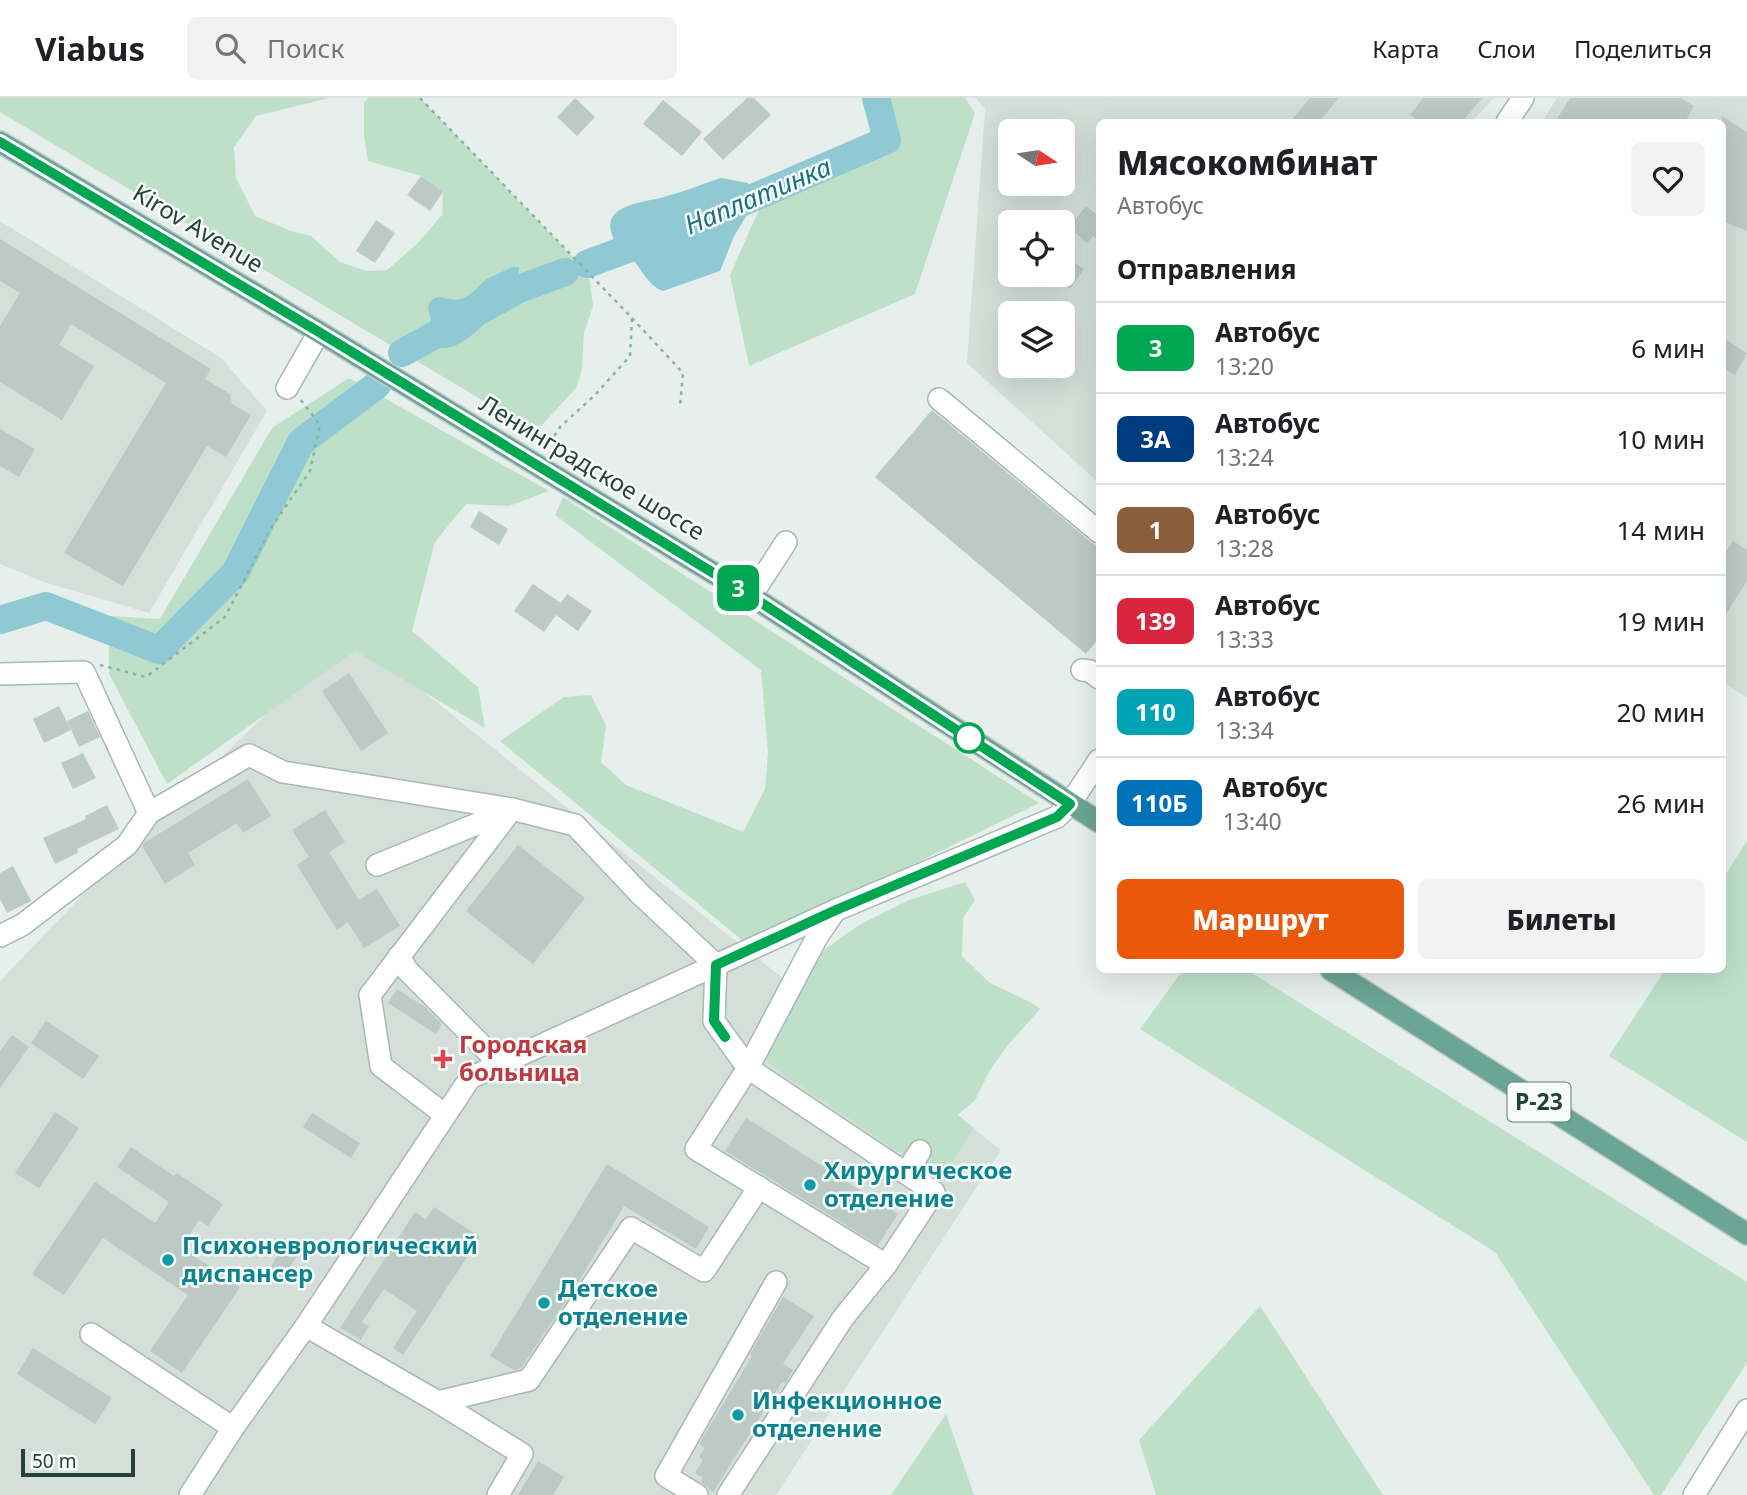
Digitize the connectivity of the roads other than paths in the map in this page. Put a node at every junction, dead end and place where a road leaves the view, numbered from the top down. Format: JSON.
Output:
{"nodes":[{"id":1,"x":1522,"y":98,"type":"edge"},
{"id":2,"x":1509,"y":119,"type":"edge"},
{"id":3,"x":0,"y":142,"type":"edge"},
{"id":4,"x":319,"y":332,"type":"junction"},
{"id":5,"x":369,"y":362,"type":"joint"},
{"id":6,"x":295,"y":395,"type":"road end"},
{"id":7,"x":939,"y":399,"type":"dead end"},
{"id":8,"x":1096,"y":530,"type":"edge"},
{"id":9,"x":786,"y":542,"type":"dead end"},
{"id":10,"x":751,"y":596,"type":"junction"},
{"id":11,"x":0,"y":674,"type":"edge"},
{"id":12,"x":1096,"y":765,"type":"edge"},
{"id":13,"x":1070,"y":804,"type":"junction"},
{"id":14,"x":512,"y":809,"type":"junction"},
{"id":15,"x":149,"y":813,"type":"junction"},
{"id":16,"x":1096,"y":820,"type":"edge"},
{"id":17,"x":377,"y":865,"type":"dead end"},
{"id":18,"x":836,"y":910,"type":"junction"},
{"id":19,"x":0,"y":936,"type":"edge"},
{"id":20,"x":399,"y":956,"type":"junction"},
{"id":21,"x":716,"y":965,"type":"junction"},
{"id":22,"x":1336,"y":973,"type":"edge"},
{"id":23,"x":500,"y":1064,"type":"junction"},
{"id":24,"x":748,"y":1068,"type":"junction"},
{"id":25,"x":444,"y":1114,"type":"junction"},
{"id":26,"x":920,"y":1151,"type":"dead end"},
{"id":27,"x":906,"y":1173,"type":"junction"},
{"id":28,"x":759,"y":1187,"type":"junction"},
{"id":29,"x":1747,"y":1234,"type":"edge"},
{"id":30,"x":886,"y":1265,"type":"junction"},
{"id":31,"x":776,"y":1282,"type":"dead end"},
{"id":32,"x":306,"y":1326,"type":"junction"},
{"id":33,"x":90,"y":1334,"type":"dead end"},
{"id":34,"x":438,"y":1402,"type":"junction"},
{"id":35,"x":1747,"y":1410,"type":"edge"},
{"id":36,"x":233,"y":1427,"type":"junction"},
{"id":37,"x":190,"y":1495,"type":"edge"},
{"id":38,"x":498,"y":1495,"type":"edge"},
{"id":39,"x":697,"y":1495,"type":"edge"},
{"id":40,"x":728,"y":1495,"type":"edge"},
{"id":41,"x":1694,"y":1495,"type":"edge"}],
"edges":[{"from":1,"to":2,"type":"street"},
{"from":3,"to":4,"type":"main road","name":"Kirov Avenue"},
{"from":4,"to":5,"type":"main road","name":"Kirov Avenue"},
{"from":4,"to":6,"type":"street"},
{"from":5,"to":10,"type":"main road","name":"Ленинградское шоссе"},
{"from":7,"to":8,"type":"street"},
{"from":9,"to":10,"type":"street"},
{"from":10,"to":13,"type":"main road","name":"Ленинградское шоссе"},
{"from":11,"to":15,"type":"street"},
{"from":12,"to":13,"type":"street"},
{"from":13,"to":16,"type":"main road","name":"Ленинградское шоссе"},
{"from":13,"to":18,"type":"street"},
{"from":14,"to":15,"type":"street"},
{"from":14,"to":17,"type":"street"},
{"from":14,"to":20,"type":"street"},
{"from":14,"to":21,"type":"street"},
{"from":15,"to":19,"type":"street"},
{"from":18,"to":21,"type":"street"},
{"from":18,"to":24,"type":"street"},
{"from":20,"to":23,"type":"street"},
{"from":20,"to":25,"type":"street"},
{"from":21,"to":23,"type":"street"},
{"from":21,"to":24,"type":"street"},
{"from":22,"to":29,"type":"main road","number":"Р-23"},
{"from":23,"to":25,"type":"street"},
{"from":24,"to":27,"type":"street"},
{"from":24,"to":28,"type":"street"},
{"from":25,"to":32,"type":"street"},
{"from":26,"to":27,"type":"street"},
{"from":27,"to":30,"type":"street"},
{"from":28,"to":30,"type":"street"},
{"from":28,"to":34,"type":"street"},
{"from":30,"to":40,"type":"street"},
{"from":31,"to":39,"type":"street"},
{"from":32,"to":34,"type":"street"},
{"from":32,"to":36,"type":"street"},
{"from":33,"to":36,"type":"street"},
{"from":34,"to":38,"type":"street"},
{"from":35,"to":41,"type":"street"},
{"from":36,"to":37,"type":"street"}]}
